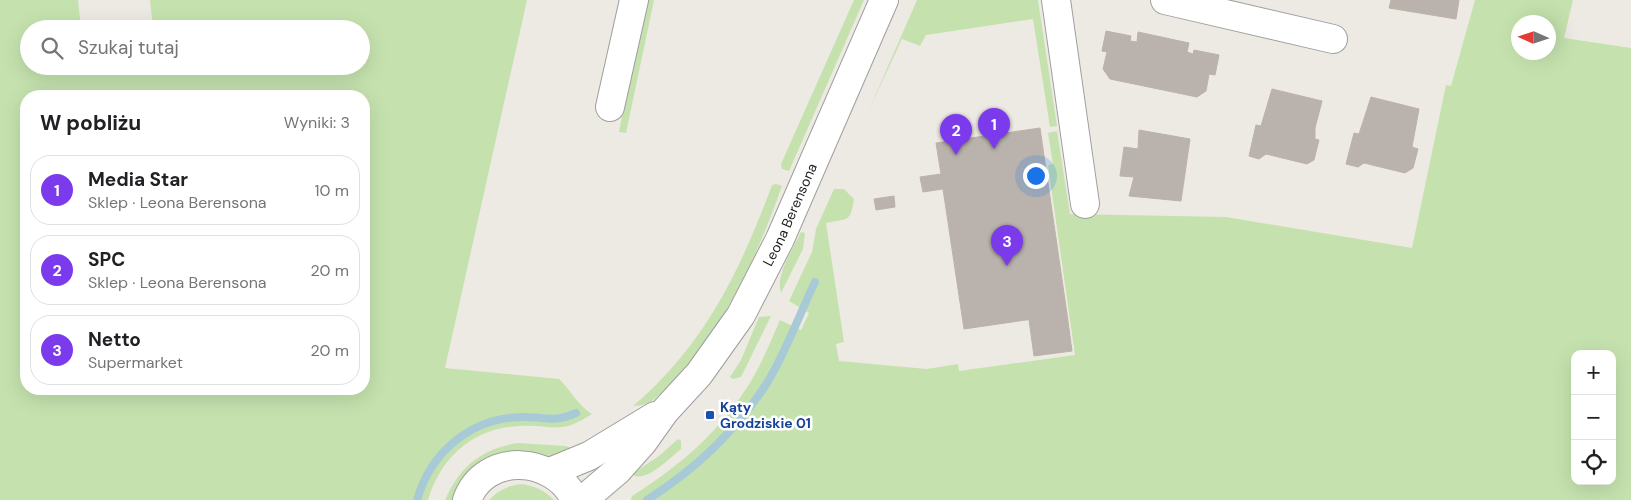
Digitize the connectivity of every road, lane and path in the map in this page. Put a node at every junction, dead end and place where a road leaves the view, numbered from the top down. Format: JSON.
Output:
{"nodes":[{"id":1,"x":634,"y":0,"type":"edge"},
{"id":2,"x":884,"y":0,"type":"edge"},
{"id":3,"x":1056,"y":0,"type":"edge"},
{"id":4,"x":1165,"y":0,"type":"edge"},
{"id":5,"x":1333,"y":39,"type":"dead end"},
{"id":6,"x":610,"y":107,"type":"dead end"},
{"id":7,"x":1084,"y":204,"type":"dead end"},
{"id":8,"x":665,"y":410,"type":"junction"},
{"id":9,"x":550,"y":472,"type":"junction"},
{"id":10,"x":467,"y":500,"type":"edge"},
{"id":11,"x":575,"y":500,"type":"edge"},
{"id":12,"x":583,"y":500,"type":"edge"}],
"edges":[{"from":1,"to":6,"type":"street"},
{"from":2,"to":8,"type":"street","name":"Leona Berensona"},
{"from":3,"to":7,"type":"street"},
{"from":4,"to":5,"type":"street"},
{"from":8,"to":9,"type":"street","name":"Leona Berensona"},
{"from":8,"to":12,"type":"street","name":"Leona Berensona"},
{"from":9,"to":10,"type":"street"},
{"from":9,"to":11,"type":"street"}]}
